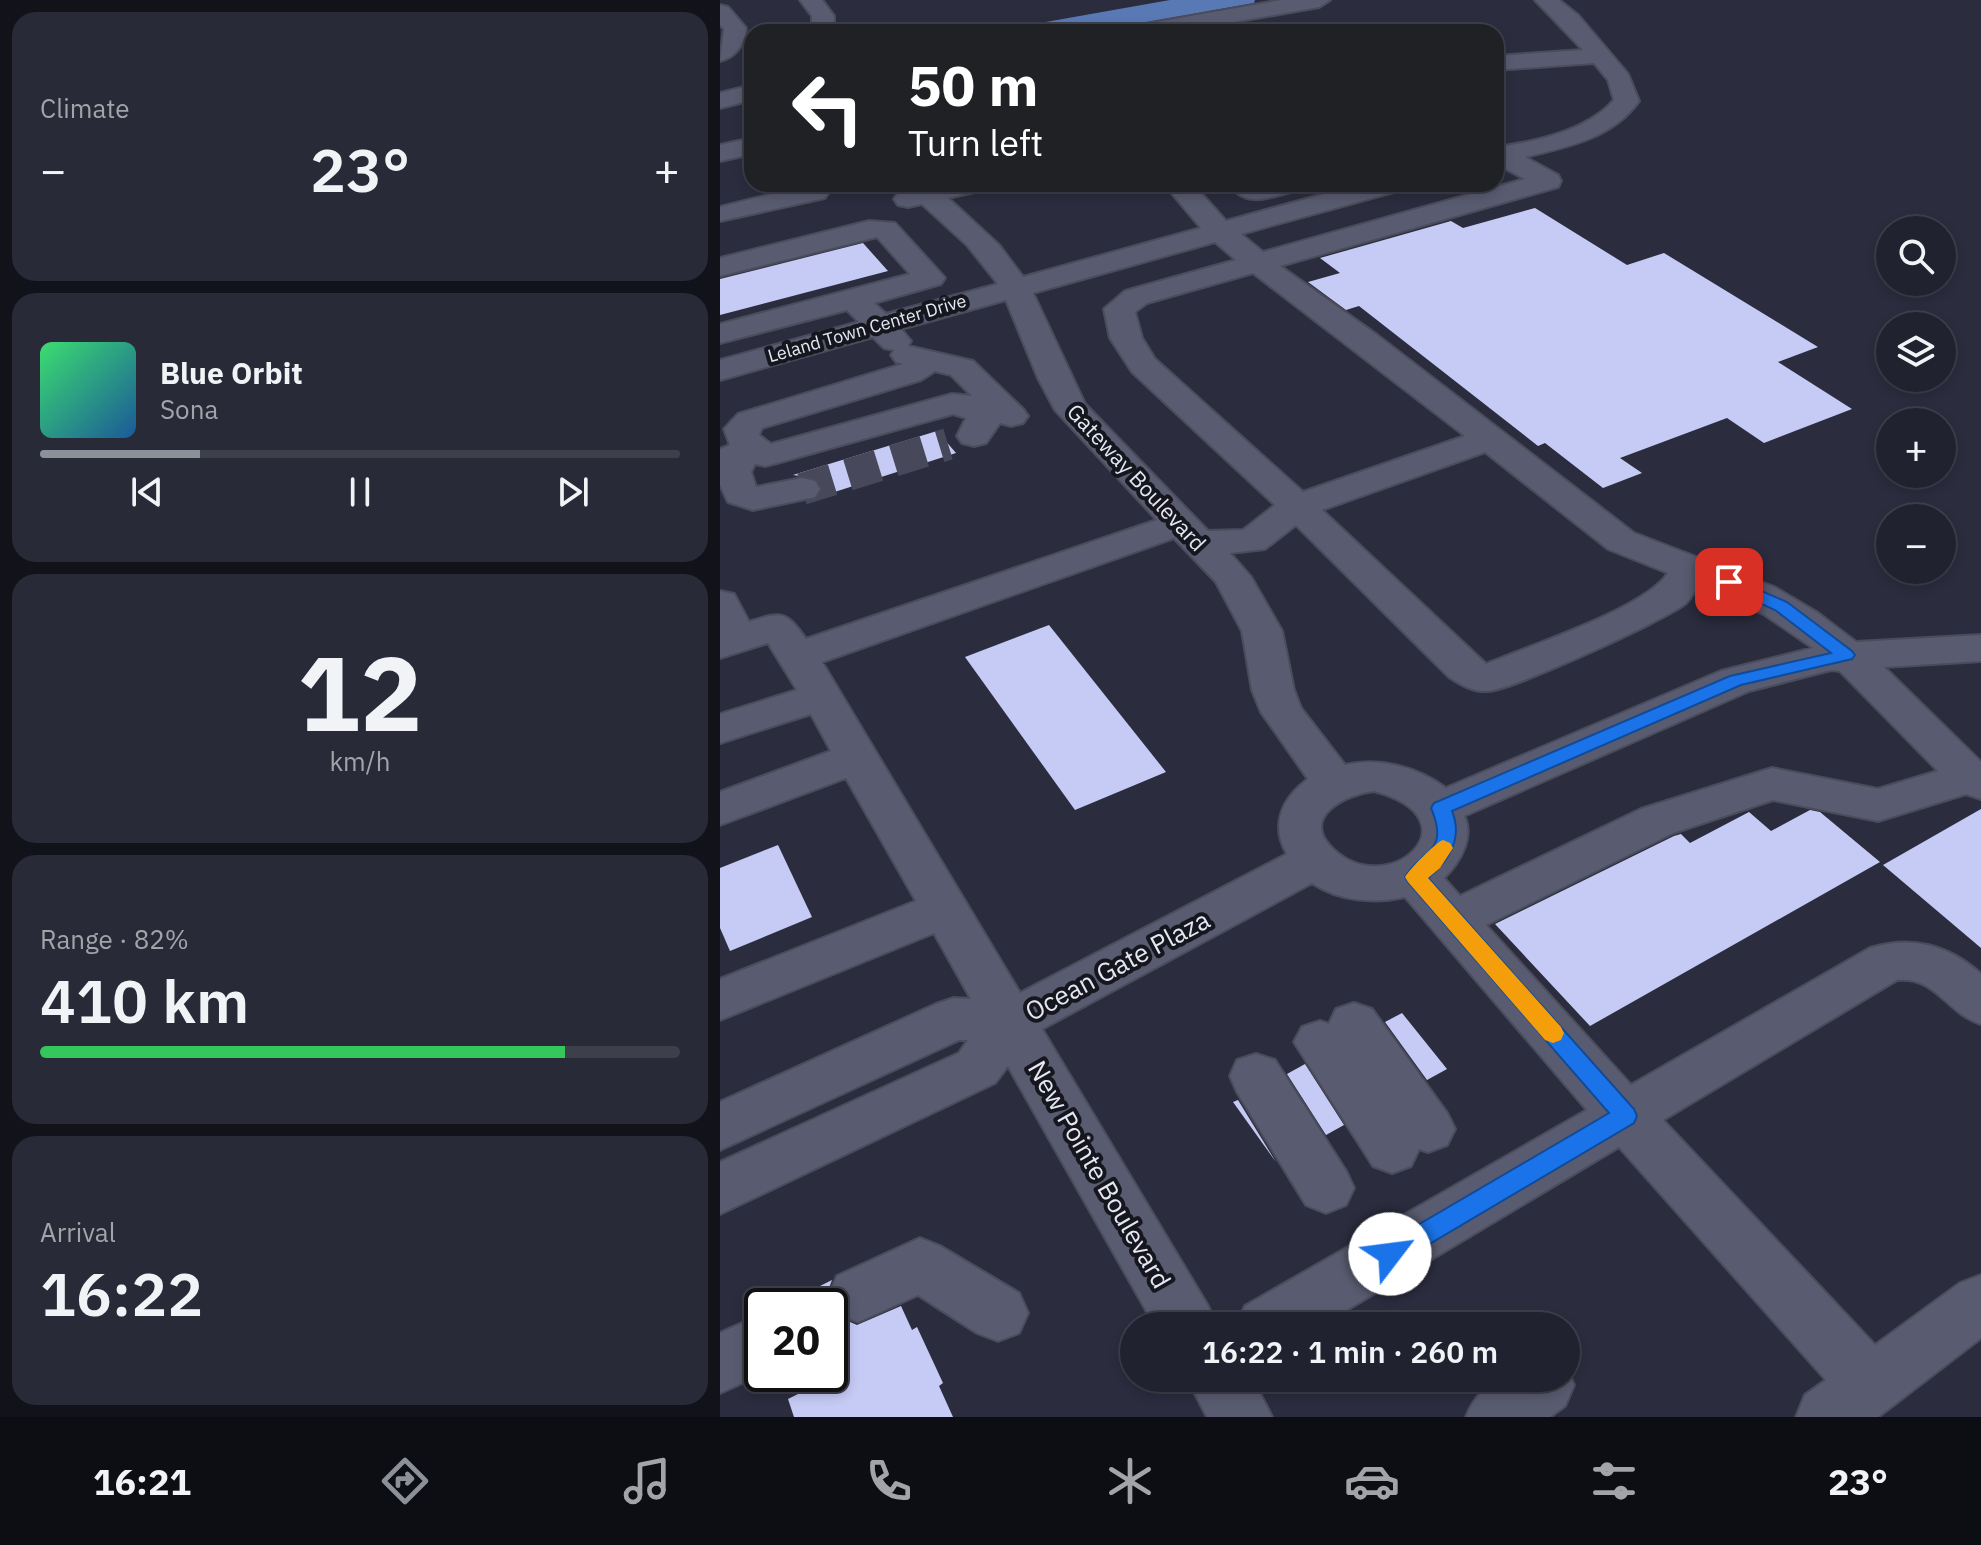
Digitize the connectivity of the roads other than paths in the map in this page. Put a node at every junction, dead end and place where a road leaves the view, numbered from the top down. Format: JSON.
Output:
{"nodes":[{"id":1,"x":845,"y":0,"type":"edge"},
{"id":2,"x":1319,"y":0,"type":"edge"},
{"id":3,"x":1343,"y":0,"type":"edge"},
{"id":4,"x":1546,"y":0,"type":"edge"},
{"id":5,"x":814,"y":3,"type":"edge"},
{"id":6,"x":720,"y":12,"type":"edge"},
{"id":7,"x":823,"y":24,"type":"edge"},
{"id":8,"x":1185,"y":24,"type":"edge"},
{"id":9,"x":1228,"y":24,"type":"edge"},
{"id":10,"x":720,"y":54,"type":"edge"},
{"id":11,"x":1598,"y":56,"type":"junction"},
{"id":12,"x":1504,"y":62,"type":"edge"},
{"id":13,"x":720,"y":101,"type":"edge"},
{"id":14,"x":744,"y":103,"type":"edge"},
{"id":15,"x":744,"y":107,"type":"edge"},
{"id":16,"x":720,"y":118,"type":"edge"},
{"id":17,"x":744,"y":148,"type":"edge"},
{"id":18,"x":720,"y":153,"type":"edge"},
{"id":19,"x":1504,"y":154,"type":"edge"},
{"id":20,"x":1504,"y":158,"type":"edge"},
{"id":21,"x":815,"y":192,"type":"edge"},
{"id":22,"x":914,"y":192,"type":"edge"},
{"id":23,"x":925,"y":192,"type":"edge"},
{"id":24,"x":1187,"y":192,"type":"edge"},
{"id":25,"x":1362,"y":192,"type":"edge"},
{"id":26,"x":722,"y":212,"type":"edge"},
{"id":27,"x":1219,"y":231,"type":"junction"},
{"id":28,"x":801,"y":236,"type":"junction"},
{"id":29,"x":730,"y":241,"type":"edge"},
{"id":30,"x":1259,"y":262,"type":"junction"},
{"id":31,"x":720,"y":267,"type":"edge"},
{"id":32,"x":1014,"y":287,"type":"junction"},
{"id":33,"x":853,"y":299,"type":"junction"},
{"id":34,"x":879,"y":325,"type":"junction"},
{"id":35,"x":720,"y":334,"type":"edge"},
{"id":36,"x":921,"y":357,"type":"junction"},
{"id":37,"x":720,"y":370,"type":"edge"},
{"id":38,"x":1067,"y":403,"type":"junction"},
{"id":39,"x":720,"y":411,"type":"edge"},
{"id":40,"x":1012,"y":417,"type":"junction"},
{"id":41,"x":1491,"y":438,"type":"junction"},
{"id":42,"x":734,"y":456,"type":"edge"},
{"id":43,"x":802,"y":489,"type":"tunnel mouth"},
{"id":44,"x":1297,"y":506,"type":"junction"},
{"id":45,"x":1189,"y":533,"type":"junction"},
{"id":46,"x":1690,"y":569,"type":"junction"},
{"id":47,"x":720,"y":603,"type":"edge"},
{"id":48,"x":728,"y":642,"type":"edge"},
{"id":49,"x":1981,"y":648,"type":"edge"},
{"id":50,"x":1846,"y":655,"type":"junction"},
{"id":51,"x":798,"y":656,"type":"junction"},
{"id":52,"x":822,"y":696,"type":"junction"},
{"id":53,"x":720,"y":729,"type":"edge"},
{"id":54,"x":859,"y":757,"type":"junction"},
{"id":55,"x":1976,"y":780,"type":"edge"},
{"id":56,"x":1335,"y":784,"type":"junction"},
{"id":57,"x":1441,"y":808,"type":"junction"},
{"id":58,"x":720,"y":809,"type":"edge"},
{"id":59,"x":1313,"y":861,"type":"junction"},
{"id":60,"x":1415,"y":877,"type":"junction"},
{"id":61,"x":945,"y":909,"type":"junction"},
{"id":62,"x":1454,"y":920,"type":"junction"},
{"id":63,"x":720,"y":1000,"type":"edge"},
{"id":64,"x":1981,"y":1004,"type":"edge"},
{"id":65,"x":1012,"y":1021,"type":"junction"},
{"id":66,"x":1337,"y":1033,"type":"dead end"},
{"id":67,"x":1256,"y":1076,"type":"dead end"},
{"id":68,"x":1625,"y":1116,"type":"junction"},
{"id":69,"x":720,"y":1127,"type":"edge"},
{"id":70,"x":1410,"y":1139,"type":"dead end"},
{"id":71,"x":1326,"y":1188,"type":"dead end"},
{"id":72,"x":720,"y":1189,"type":"edge"},
{"id":73,"x":858,"y":1295,"type":"dead end"},
{"id":74,"x":1981,"y":1303,"type":"edge"},
{"id":75,"x":1179,"y":1312,"type":"edge"},
{"id":76,"x":1290,"y":1312,"type":"edge"},
{"id":77,"x":998,"y":1313,"type":"dead end"},
{"id":78,"x":744,"y":1352,"type":"edge"},
{"id":79,"x":720,"y":1364,"type":"edge"},
{"id":80,"x":1226,"y":1392,"type":"edge"},
{"id":81,"x":1849,"y":1401,"type":"edge"},
{"id":82,"x":1241,"y":1417,"type":"edge"}],
"edges":[{"from":1,"to":5,"type":"street"},
{"from":2,"to":8,"type":"street"},
{"from":3,"to":9,"type":"street"},
{"from":4,"to":11,"type":"street"},
{"from":5,"to":7,"type":"street"},
{"from":6,"to":10,"type":"street"},
{"from":11,"to":12,"type":"street"},
{"from":11,"to":19,"type":"street"},
{"from":13,"to":14,"type":"street"},
{"from":15,"to":16,"type":"street"},
{"from":17,"to":18,"type":"street"},
{"from":20,"to":30,"type":"street"},
{"from":21,"to":26,"type":"street"},
{"from":22,"to":28,"type":"street"},
{"from":23,"to":32,"type":"street","name":"Gateway Boulevard"},
{"from":24,"to":27,"type":"street"},
{"from":25,"to":27,"type":"street","name":"Leland Town Center Drive"},
{"from":26,"to":29,"type":"street"},
{"from":27,"to":30,"type":"street"},
{"from":27,"to":32,"type":"street","name":"Leland Town Center Drive"},
{"from":28,"to":29,"type":"street"},
{"from":28,"to":31,"type":"street"},
{"from":28,"to":33,"type":"street"},
{"from":30,"to":41,"type":"street"},
{"from":30,"to":44,"type":"street"},
{"from":32,"to":34,"type":"street","name":"Leland Town Center Drive"},
{"from":32,"to":38,"type":"street","name":"Gateway Boulevard"},
{"from":33,"to":34,"type":"street"},
{"from":33,"to":35,"type":"street"},
{"from":34,"to":36,"type":"street"},
{"from":34,"to":37,"type":"street","name":"Leland Town Center Drive"},
{"from":36,"to":39,"type":"street"},
{"from":36,"to":40,"type":"street"},
{"from":36,"to":42,"type":"street"},
{"from":38,"to":40,"type":"street"},
{"from":38,"to":45,"type":"street","name":"Gateway Boulevard"},
{"from":40,"to":42,"type":"street"},
{"from":41,"to":44,"type":"street"},
{"from":41,"to":46,"type":"street"},
{"from":42,"to":43,"type":"street"},
{"from":44,"to":45,"type":"street"},
{"from":44,"to":46,"type":"street"},
{"from":45,"to":51,"type":"street"},
{"from":45,"to":56,"type":"street","name":"Gateway Boulevard"},
{"from":46,"to":50,"type":"street"},
{"from":47,"to":48,"type":"street"},
{"from":48,"to":51,"type":"street","name":"New Pointe Boulevard"},
{"from":49,"to":50,"type":"street"},
{"from":50,"to":55,"type":"street"},
{"from":50,"to":57,"type":"street"},
{"from":51,"to":52,"type":"street","name":"New Pointe Boulevard"},
{"from":52,"to":53,"type":"street"},
{"from":52,"to":54,"type":"street","name":"New Pointe Boulevard"},
{"from":54,"to":58,"type":"street"},
{"from":54,"to":61,"type":"street","name":"New Pointe Boulevard"},
{"from":55,"to":62,"type":"street"},
{"from":56,"to":57,"type":"street"},
{"from":56,"to":59,"type":"street"},
{"from":57,"to":60,"type":"street"},
{"from":59,"to":60,"type":"street"},
{"from":59,"to":65,"type":"street","name":"Ocean Gate Plaza"},
{"from":60,"to":62,"type":"street"},
{"from":61,"to":63,"type":"street"},
{"from":61,"to":65,"type":"street","name":"New Pointe Boulevard"},
{"from":62,"to":68,"type":"street"},
{"from":64,"to":68,"type":"street"},
{"from":65,"to":69,"type":"street"},
{"from":65,"to":72,"type":"street","name":"Ocean Gate Plaza"},
{"from":65,"to":75,"type":"street","name":"New Pointe Boulevard"},
{"from":66,"to":70,"type":"street"},
{"from":67,"to":71,"type":"street"},
{"from":68,"to":76,"type":"street"},
{"from":68,"to":81,"type":"street"},
{"from":73,"to":77,"type":"street"},
{"from":74,"to":81,"type":"street"},
{"from":78,"to":79,"type":"street"},
{"from":80,"to":82,"type":"street"}]}
